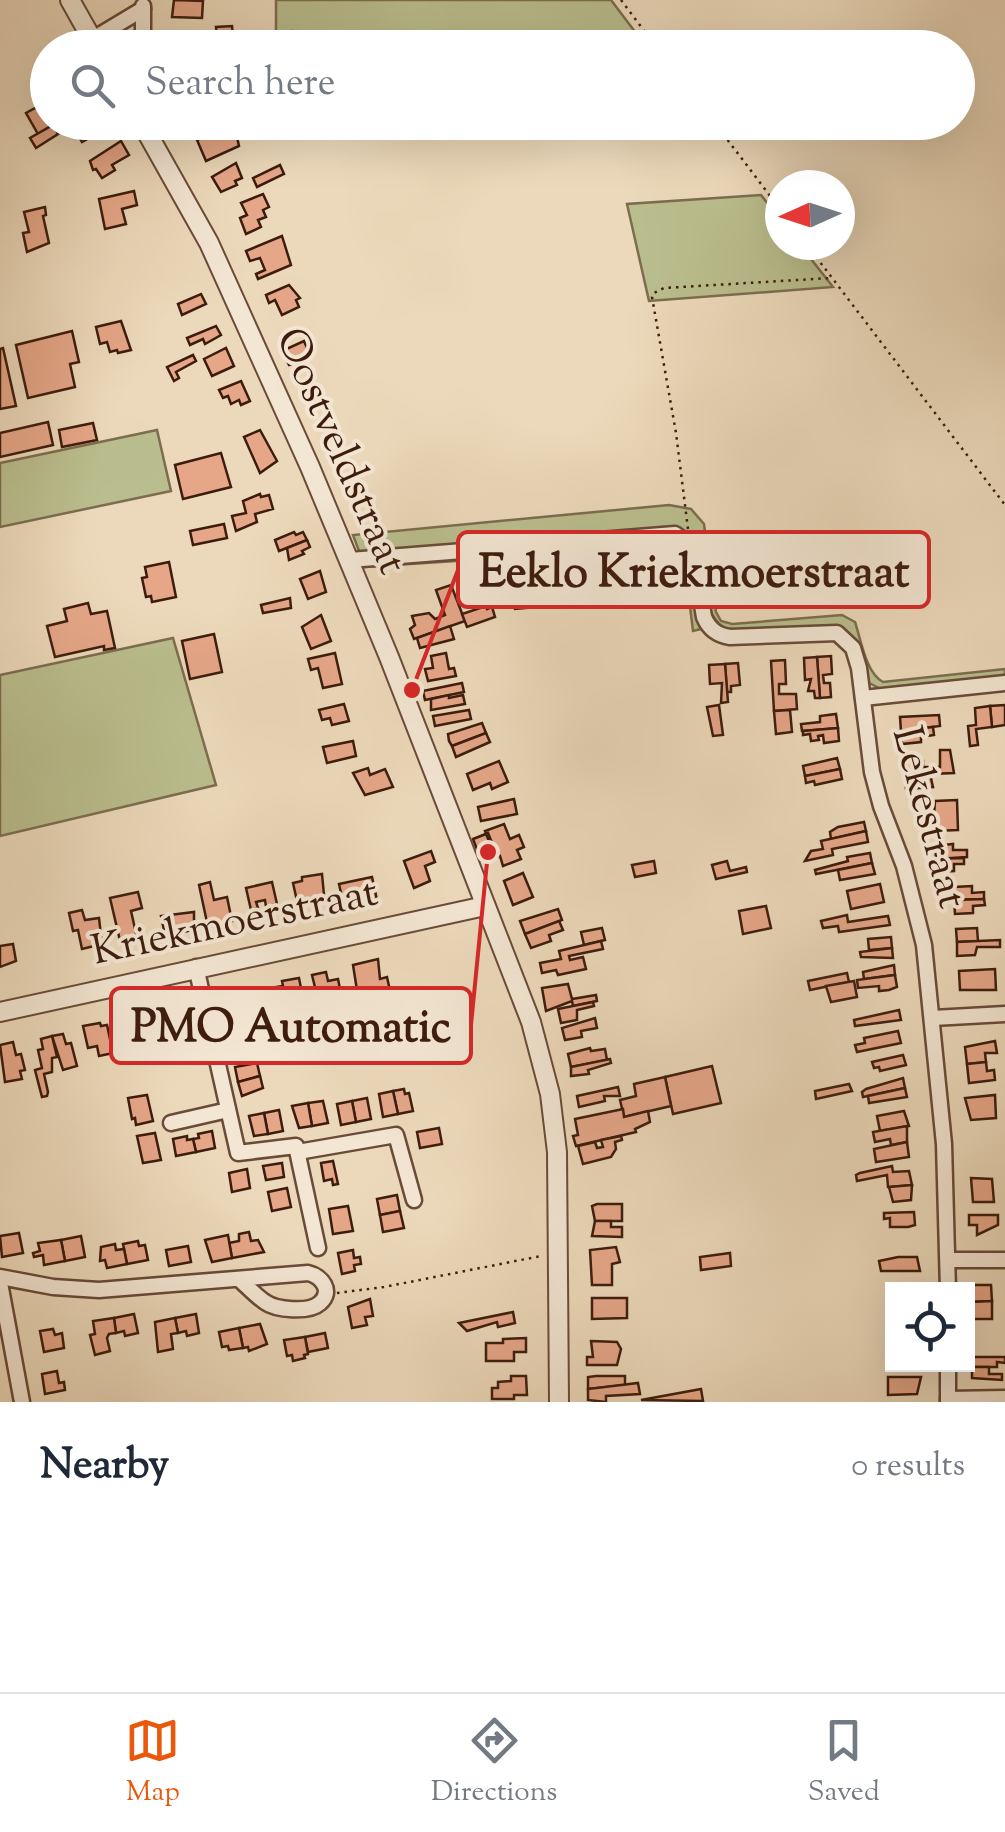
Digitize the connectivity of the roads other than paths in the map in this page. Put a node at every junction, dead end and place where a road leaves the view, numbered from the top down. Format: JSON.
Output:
{"nodes":[{"id":1,"x":70,"y":0,"type":"edge"},
{"id":2,"x":144,"y":4,"type":"edge"},
{"id":3,"x":87,"y":30,"type":"edge"},
{"id":4,"x":111,"y":30,"type":"edge"},
{"id":5,"x":143,"y":30,"type":"edge"},
{"id":6,"x":151,"y":140,"type":"edge"},
{"id":7,"x":350,"y":560,"type":"junction"},
{"id":8,"x":1005,"y":682,"type":"edge"},
{"id":9,"x":863,"y":698,"type":"junction"},
{"id":10,"x":485,"y":906,"type":"junction"},
{"id":11,"x":196,"y":968,"type":"junction"},
{"id":12,"x":0,"y":1012,"type":"edge"},
{"id":13,"x":1005,"y":1014,"type":"edge"},
{"id":14,"x":933,"y":1018,"type":"junction"},
{"id":15,"x":228,"y":1110,"type":"junction"},
{"id":16,"x":171,"y":1122,"type":"dead end"},
{"id":17,"x":298,"y":1152,"type":"junction"},
{"id":18,"x":414,"y":1200,"type":"dead end"},
{"id":19,"x":318,"y":1248,"type":"dead end"},
{"id":20,"x":948,"y":1260,"type":"junction"},
{"id":21,"x":1005,"y":1260,"type":"edge"},
{"id":22,"x":0,"y":1280,"type":"edge"},
{"id":23,"x":240,"y":1280,"type":"junction"},
{"id":24,"x":948,"y":1282,"type":"edge"},
{"id":25,"x":6,"y":1351,"type":"edge"},
{"id":26,"x":948,"y":1372,"type":"edge"},
{"id":27,"x":1005,"y":1398,"type":"edge"},
{"id":28,"x":948,"y":1400,"type":"edge"},
{"id":29,"x":22,"y":1402,"type":"edge"},
{"id":30,"x":559,"y":1402,"type":"edge"}],
"edges":[{"from":1,"to":3,"type":"street"},
{"from":2,"to":4,"type":"street"},
{"from":2,"to":5,"type":"street"},
{"from":6,"to":7,"type":"street","name":"Oostveldstraat"},
{"from":7,"to":9,"type":"street","name":"Lekestraat"},
{"from":7,"to":10,"type":"street","name":"Oostveldstraat"},
{"from":8,"to":9,"type":"street"},
{"from":9,"to":14,"type":"street","name":"Lekestraat"},
{"from":10,"to":11,"type":"street","name":"Kriekmoerstraat"},
{"from":10,"to":30,"type":"street","name":"Oostveldstraat"},
{"from":11,"to":12,"type":"street","name":"Kriekmoerstraat"},
{"from":11,"to":15,"type":"street"},
{"from":13,"to":14,"type":"street"},
{"from":14,"to":20,"type":"street","name":"Lekestraat"},
{"from":15,"to":16,"type":"street"},
{"from":15,"to":17,"type":"street"},
{"from":17,"to":18,"type":"street"},
{"from":17,"to":19,"type":"street"},
{"from":20,"to":21,"type":"street"},
{"from":20,"to":24,"type":"street","name":"Lekestraat"},
{"from":22,"to":23,"type":"street"},
{"from":22,"to":25,"type":"street"},
{"from":23,"to":23,"type":"street"},
{"from":25,"to":29,"type":"street"},
{"from":26,"to":28,"type":"street"},
{"from":27,"to":28,"type":"street"}]}
